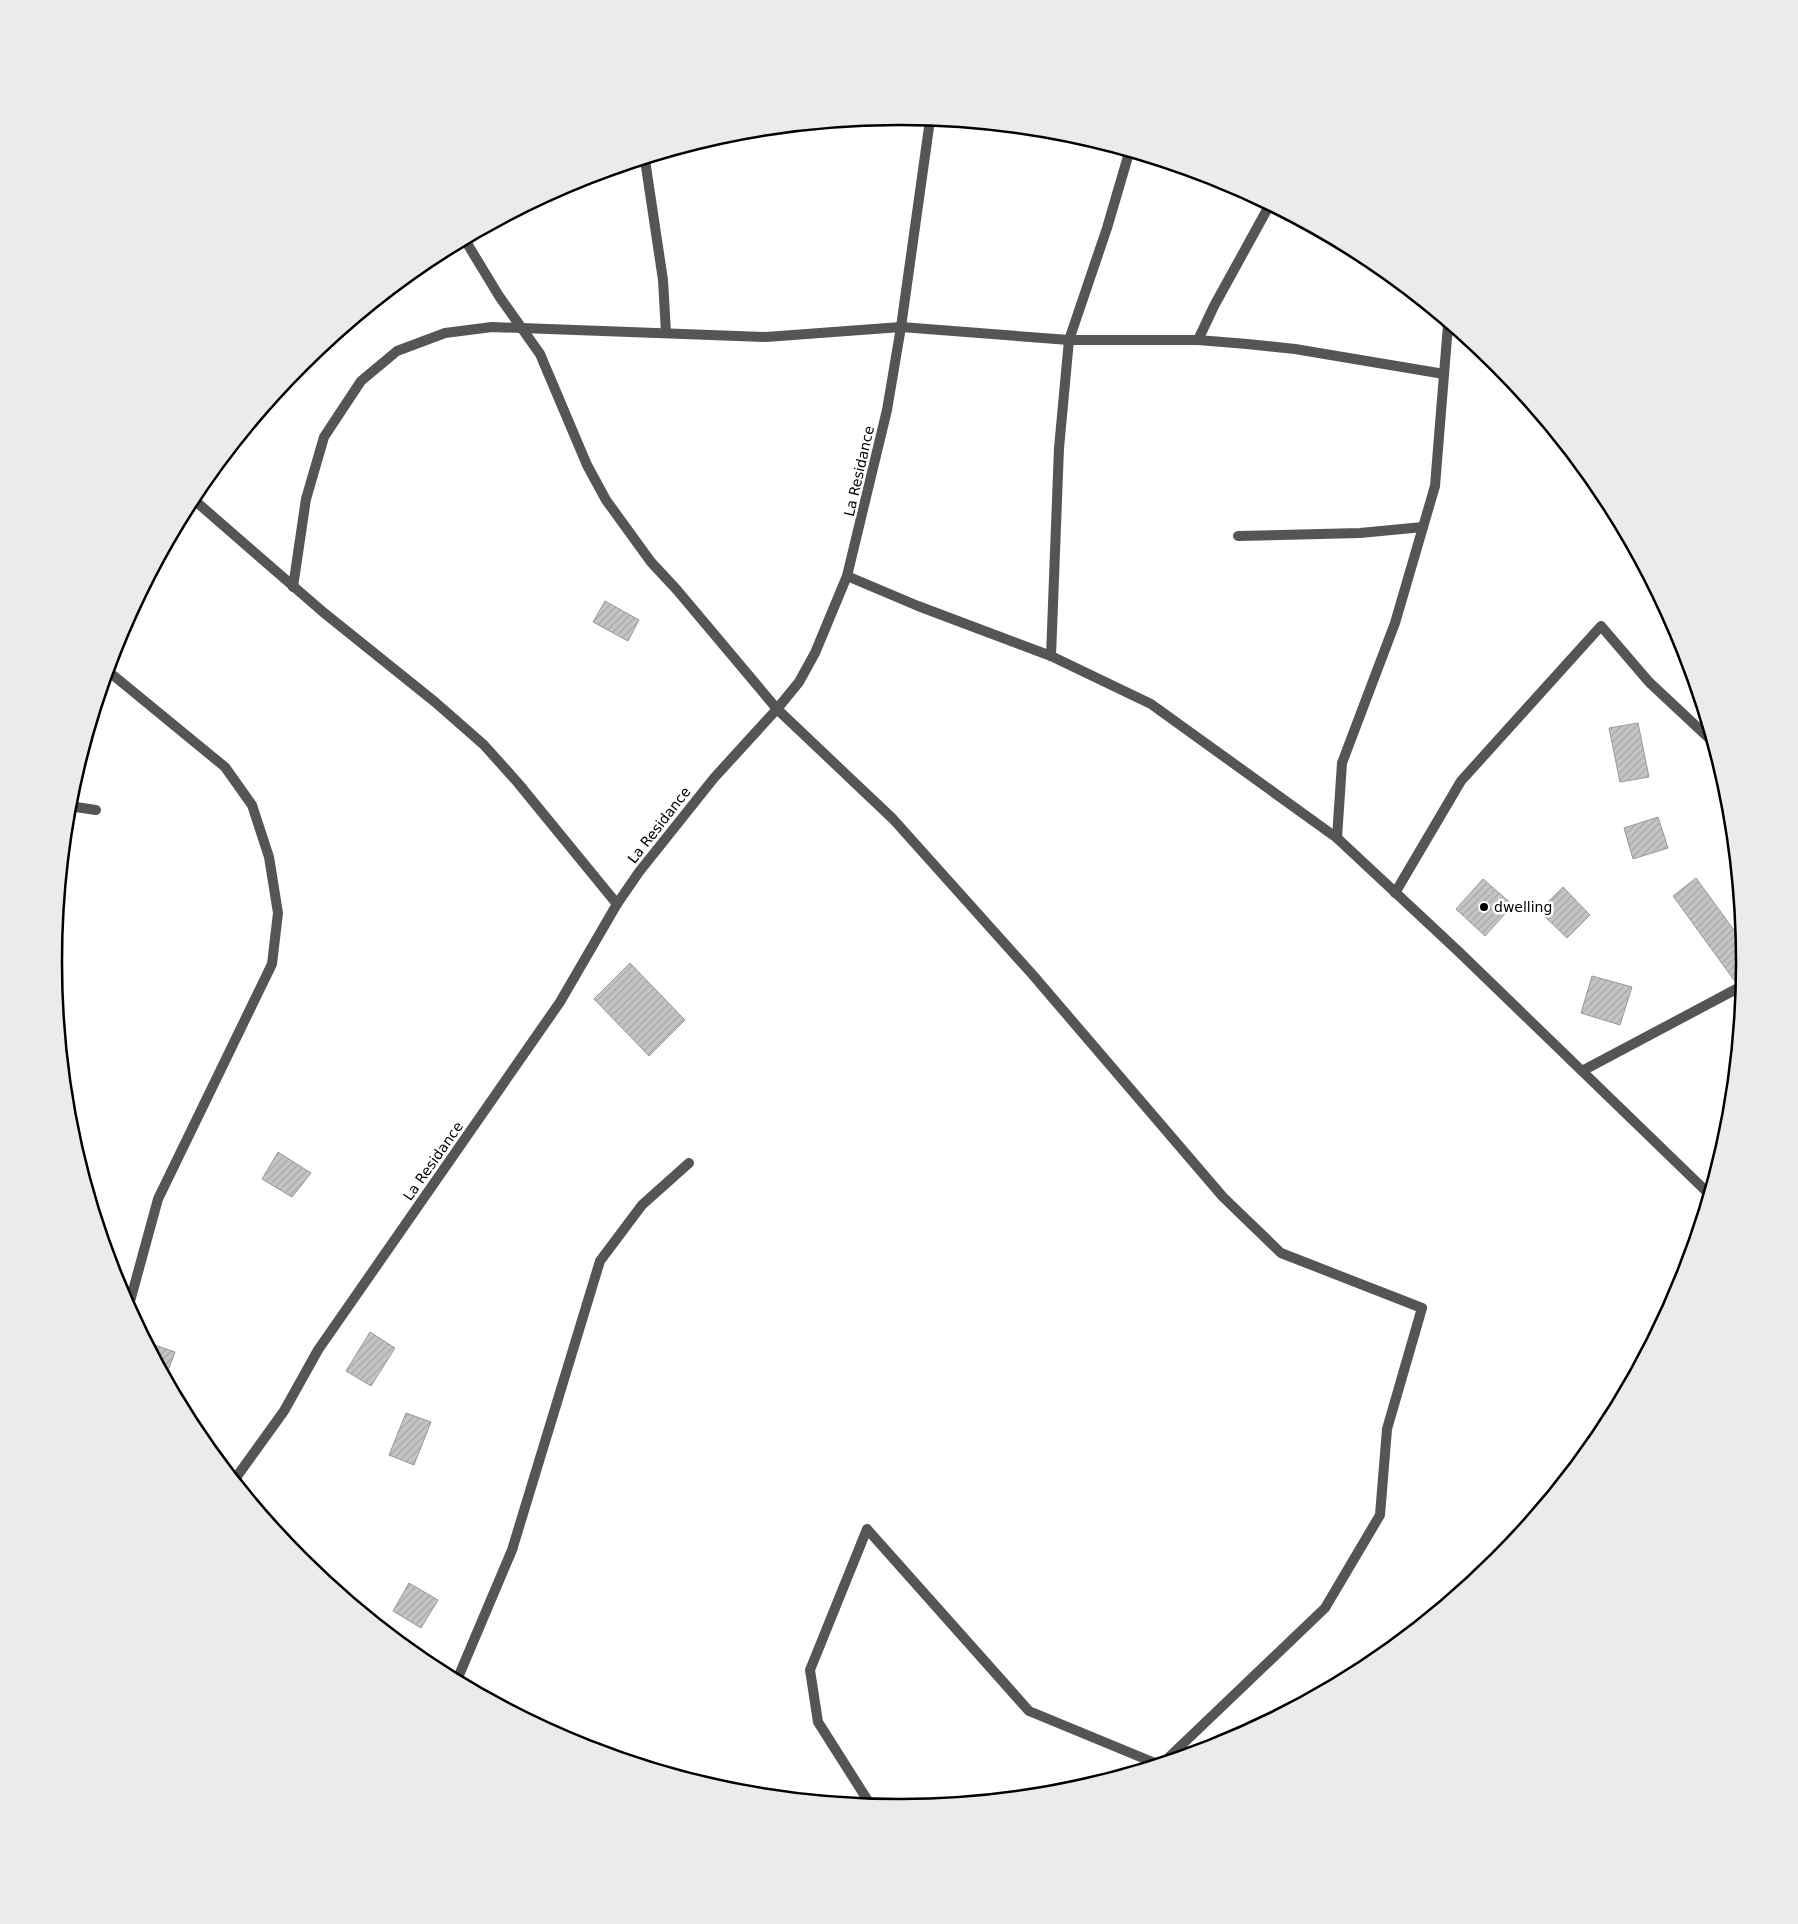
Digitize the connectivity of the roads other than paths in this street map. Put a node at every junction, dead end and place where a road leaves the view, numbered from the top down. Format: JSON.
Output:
{"nodes":[{"id":1,"x":929,"y":126,"type":"edge"},
{"id":2,"x":1128,"y":158,"type":"edge"},
{"id":3,"x":646,"y":165,"type":"edge"},
{"id":4,"x":1266,"y":211,"type":"edge"},
{"id":5,"x":468,"y":246,"type":"edge"},
{"id":6,"x":901,"y":327,"type":"junction"},
{"id":7,"x":522,"y":329,"type":"junction"},
{"id":8,"x":1448,"y":330,"type":"edge"},
{"id":9,"x":666,"y":333,"type":"junction"},
{"id":10,"x":1069,"y":340,"type":"junction"},
{"id":11,"x":1198,"y":340,"type":"junction"},
{"id":12,"x":1444,"y":374,"type":"junction"},
{"id":13,"x":198,"y":505,"type":"edge"},
{"id":14,"x":1423,"y":527,"type":"junction"},
{"id":15,"x":1238,"y":536,"type":"dead end"},
{"id":16,"x":847,"y":576,"type":"junction"},
{"id":17,"x":294,"y":587,"type":"junction"},
{"id":18,"x":1051,"y":656,"type":"junction"},
{"id":19,"x":114,"y":676,"type":"edge"},
{"id":20,"x":777,"y":709,"type":"junction"},
{"id":21,"x":1703,"y":733,"type":"edge"},
{"id":22,"x":78,"y":807,"type":"edge"},
{"id":23,"x":96,"y":810,"type":"dead end"},
{"id":24,"x":1336,"y":838,"type":"junction"},
{"id":25,"x":1396,"y":894,"type":"junction"},
{"id":26,"x":617,"y":904,"type":"junction"},
{"id":27,"x":1735,"y":990,"type":"edge"},
{"id":28,"x":1582,"y":1071,"type":"junction"},
{"id":29,"x":689,"y":1163,"type":"dead end"},
{"id":30,"x":1704,"y":1188,"type":"edge"},
{"id":31,"x":132,"y":1295,"type":"edge"},
{"id":32,"x":238,"y":1475,"type":"edge"},
{"id":33,"x":460,"y":1673,"type":"edge"},
{"id":34,"x":1175,"y":1751,"type":"edge"},
{"id":35,"x":1147,"y":1761,"type":"edge"},
{"id":36,"x":866,"y":1798,"type":"edge"}],
"edges":[{"from":1,"to":6,"type":"street","name":"La Residance"},
{"from":2,"to":10,"type":"street"},
{"from":3,"to":9,"type":"street"},
{"from":4,"to":11,"type":"street"},
{"from":5,"to":7,"type":"street"},
{"from":6,"to":9,"type":"street"},
{"from":6,"to":10,"type":"street"},
{"from":6,"to":16,"type":"street","name":"La Residance"},
{"from":7,"to":9,"type":"street"},
{"from":7,"to":17,"type":"street"},
{"from":7,"to":20,"type":"street"},
{"from":8,"to":12,"type":"street"},
{"from":10,"to":11,"type":"street"},
{"from":10,"to":18,"type":"street"},
{"from":11,"to":12,"type":"street"},
{"from":12,"to":14,"type":"street"},
{"from":13,"to":17,"type":"street"},
{"from":14,"to":15,"type":"street"},
{"from":14,"to":24,"type":"street"},
{"from":16,"to":18,"type":"street"},
{"from":16,"to":20,"type":"street","name":"La Residance"},
{"from":17,"to":26,"type":"street"},
{"from":18,"to":24,"type":"street"},
{"from":19,"to":31,"type":"street"},
{"from":20,"to":26,"type":"street","name":"La Residance"},
{"from":20,"to":34,"type":"street"},
{"from":21,"to":25,"type":"street"},
{"from":22,"to":23,"type":"street"},
{"from":24,"to":25,"type":"street"},
{"from":25,"to":28,"type":"street"},
{"from":26,"to":32,"type":"street","name":"La Residance"},
{"from":27,"to":28,"type":"street"},
{"from":28,"to":30,"type":"street"},
{"from":29,"to":33,"type":"street"},
{"from":35,"to":36,"type":"street"}]}
